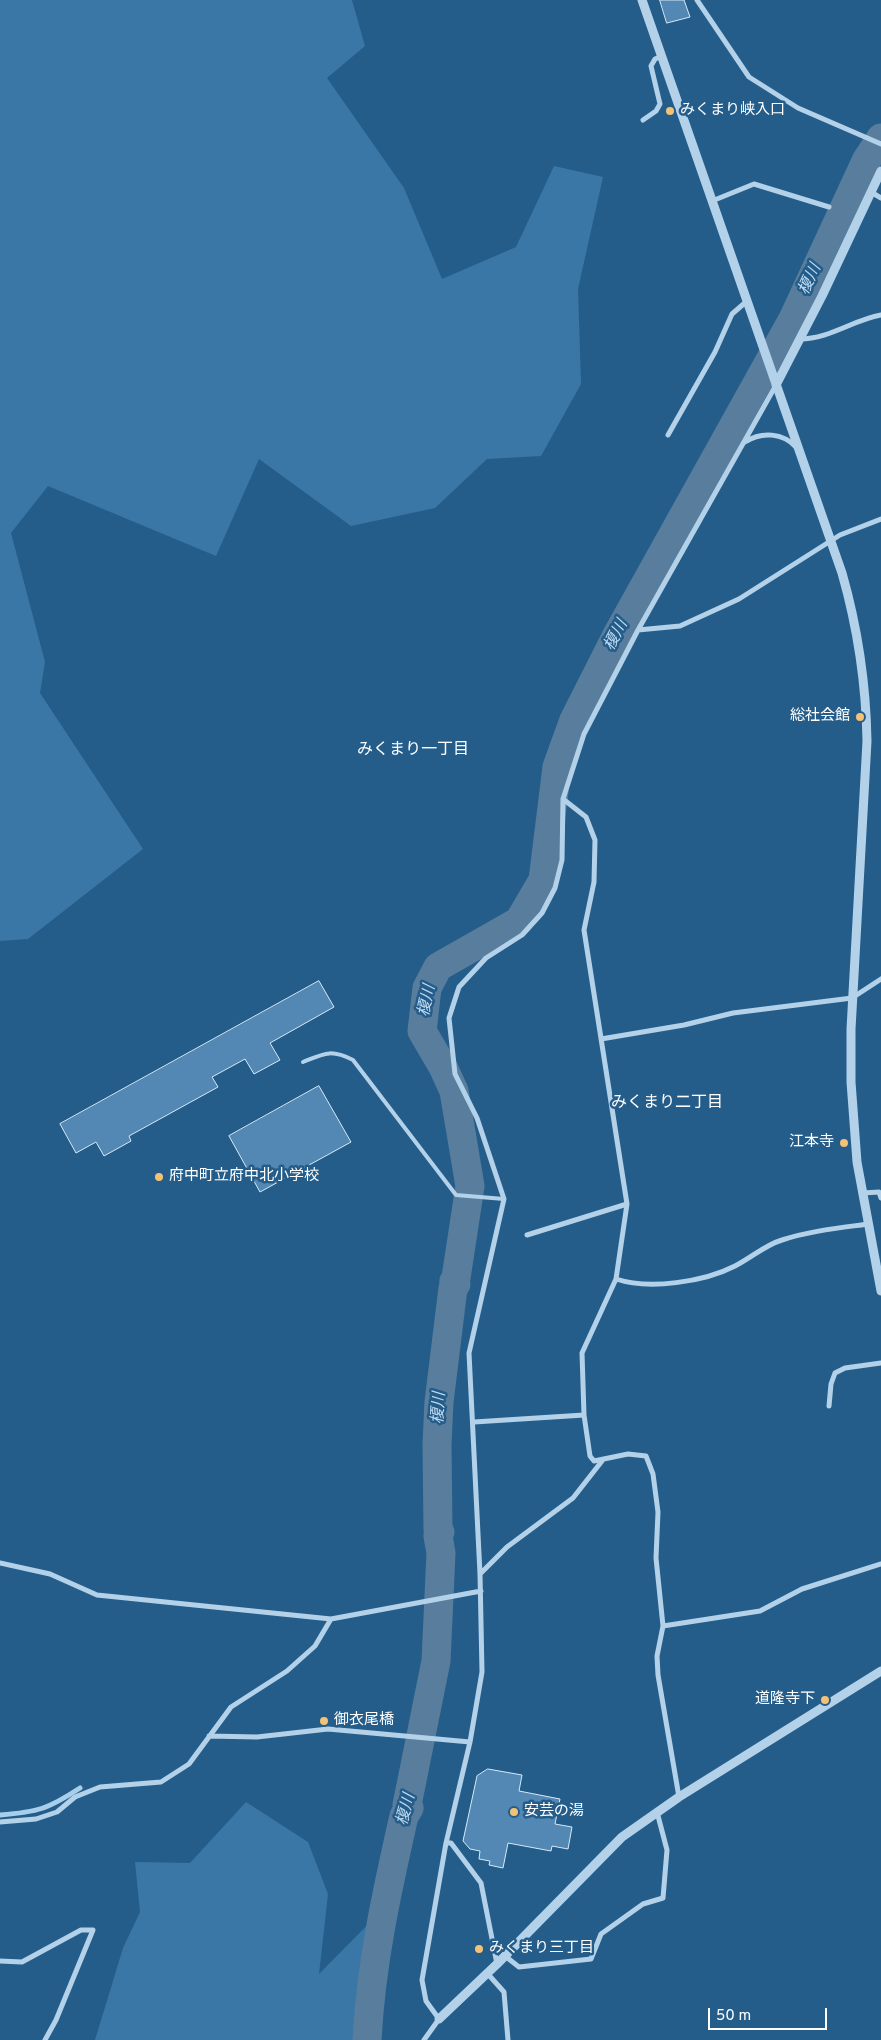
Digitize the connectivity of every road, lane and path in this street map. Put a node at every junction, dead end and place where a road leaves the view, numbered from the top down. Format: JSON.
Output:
{"nodes":[{"id":1,"x":642,"y":0,"type":"edge"},
{"id":2,"x":698,"y":0,"type":"edge"},
{"id":3,"x":662,"y":56,"type":"junction"},
{"id":4,"x":643,"y":120,"type":"dead end"},
{"id":5,"x":881,"y":144,"type":"edge"},
{"id":6,"x":881,"y":171,"type":"edge"},
{"id":7,"x":871,"y":192,"type":"junction"},
{"id":8,"x":881,"y":198,"type":"edge"},
{"id":9,"x":712,"y":201,"type":"junction"},
{"id":10,"x":829,"y":207,"type":"dead end"},
{"id":11,"x":747,"y":301,"type":"junction"},
{"id":12,"x":881,"y":314,"type":"edge"},
{"id":13,"x":800,"y":339,"type":"junction"},
{"id":14,"x":776,"y":385,"type":"junction"},
{"id":15,"x":668,"y":435,"type":"dead end"},
{"id":16,"x":743,"y":444,"type":"junction"},
{"id":17,"x":798,"y":450,"type":"junction"},
{"id":18,"x":881,"y":519,"type":"edge"},
{"id":19,"x":830,"y":541,"type":"junction"},
{"id":20,"x":638,"y":630,"type":"junction"},
{"id":21,"x":563,"y":799,"type":"junction"},
{"id":22,"x":881,"y":979,"type":"edge"},
{"id":23,"x":852,"y":998,"type":"junction"},
{"id":24,"x":601,"y":1039,"type":"junction"},
{"id":25,"x":303,"y":1062,"type":"dead end"},
{"id":26,"x":863,"y":1193,"type":"junction"},
{"id":27,"x":881,"y":1198,"type":"edge"},
{"id":28,"x":504,"y":1199,"type":"junction"},
{"id":29,"x":627,"y":1204,"type":"junction"},
{"id":30,"x":868,"y":1224,"type":"junction"},
{"id":31,"x":527,"y":1235,"type":"dead end"},
{"id":32,"x":616,"y":1279,"type":"junction"},
{"id":33,"x":881,"y":1291,"type":"edge"},
{"id":34,"x":881,"y":1363,"type":"edge"},
{"id":35,"x":829,"y":1406,"type":"dead end"},
{"id":36,"x":584,"y":1414,"type":"junction"},
{"id":37,"x":474,"y":1422,"type":"junction"},
{"id":38,"x":602,"y":1461,"type":"junction"},
{"id":39,"x":0,"y":1563,"type":"edge"},
{"id":40,"x":881,"y":1564,"type":"edge"},
{"id":41,"x":480,"y":1574,"type":"junction"},
{"id":42,"x":481,"y":1591,"type":"junction"},
{"id":43,"x":331,"y":1619,"type":"junction"},
{"id":44,"x":663,"y":1626,"type":"junction"},
{"id":45,"x":881,"y":1671,"type":"edge"},
{"id":46,"x":209,"y":1736,"type":"junction"},
{"id":47,"x":470,"y":1742,"type":"junction"},
{"id":48,"x":679,"y":1797,"type":"junction"},
{"id":49,"x":657,"y":1811,"type":"junction"},
{"id":50,"x":0,"y":1822,"type":"edge"},
{"id":51,"x":446,"y":1843,"type":"junction"},
{"id":52,"x":505,"y":1956,"type":"junction"},
{"id":53,"x":0,"y":1960,"type":"edge"},
{"id":54,"x":497,"y":1964,"type":"junction"},
{"id":55,"x":487,"y":1973,"type":"junction"},
{"id":56,"x":439,"y":2019,"type":"junction"},
{"id":57,"x":45,"y":2040,"type":"edge"},
{"id":58,"x":424,"y":2040,"type":"edge"},
{"id":59,"x":508,"y":2040,"type":"edge"}],
"edges":[{"from":1,"to":3,"type":"street"},
{"from":2,"to":5,"type":"street"},
{"from":3,"to":4,"type":"street"},
{"from":3,"to":9,"type":"street"},
{"from":6,"to":7,"type":"street"},
{"from":7,"to":8,"type":"street"},
{"from":7,"to":13,"type":"street"},
{"from":9,"to":10,"type":"street"},
{"from":9,"to":11,"type":"street"},
{"from":11,"to":14,"type":"street"},
{"from":11,"to":15,"type":"street"},
{"from":12,"to":13,"type":"street"},
{"from":13,"to":14,"type":"street"},
{"from":14,"to":16,"type":"street"},
{"from":14,"to":17,"type":"street"},
{"from":16,"to":17,"type":"street"},
{"from":16,"to":20,"type":"street"},
{"from":17,"to":19,"type":"street"},
{"from":18,"to":19,"type":"street"},
{"from":19,"to":20,"type":"street"},
{"from":19,"to":23,"type":"street"},
{"from":20,"to":21,"type":"street"},
{"from":21,"to":24,"type":"street"},
{"from":21,"to":28,"type":"street"},
{"from":22,"to":23,"type":"street"},
{"from":23,"to":24,"type":"street"},
{"from":23,"to":26,"type":"street"},
{"from":24,"to":29,"type":"street"},
{"from":25,"to":28,"type":"lane"},
{"from":26,"to":27,"type":"street"},
{"from":26,"to":30,"type":"street"},
{"from":28,"to":37,"type":"street"},
{"from":29,"to":31,"type":"street"},
{"from":29,"to":32,"type":"street"},
{"from":30,"to":32,"type":"street"},
{"from":30,"to":33,"type":"street"},
{"from":32,"to":36,"type":"street"},
{"from":34,"to":35,"type":"street"},
{"from":36,"to":37,"type":"street"},
{"from":36,"to":38,"type":"street"},
{"from":37,"to":41,"type":"street"},
{"from":38,"to":41,"type":"street"},
{"from":38,"to":44,"type":"street"},
{"from":39,"to":43,"type":"street"},
{"from":40,"to":44,"type":"street"},
{"from":41,"to":42,"type":"street"},
{"from":42,"to":43,"type":"street"},
{"from":42,"to":47,"type":"street"},
{"from":43,"to":46,"type":"street"},
{"from":44,"to":48,"type":"street"},
{"from":45,"to":48,"type":"street"},
{"from":46,"to":47,"type":"street"},
{"from":46,"to":50,"type":"street"},
{"from":47,"to":51,"type":"street"},
{"from":48,"to":49,"type":"street"},
{"from":49,"to":52,"type":"street"},
{"from":49,"to":52,"type":"street"},
{"from":51,"to":54,"type":"street"},
{"from":51,"to":56,"type":"street"},
{"from":52,"to":54,"type":"street"},
{"from":53,"to":57,"type":"street"},
{"from":54,"to":55,"type":"street"},
{"from":55,"to":56,"type":"street"},
{"from":55,"to":59,"type":"street"},
{"from":56,"to":58,"type":"street"}]}
